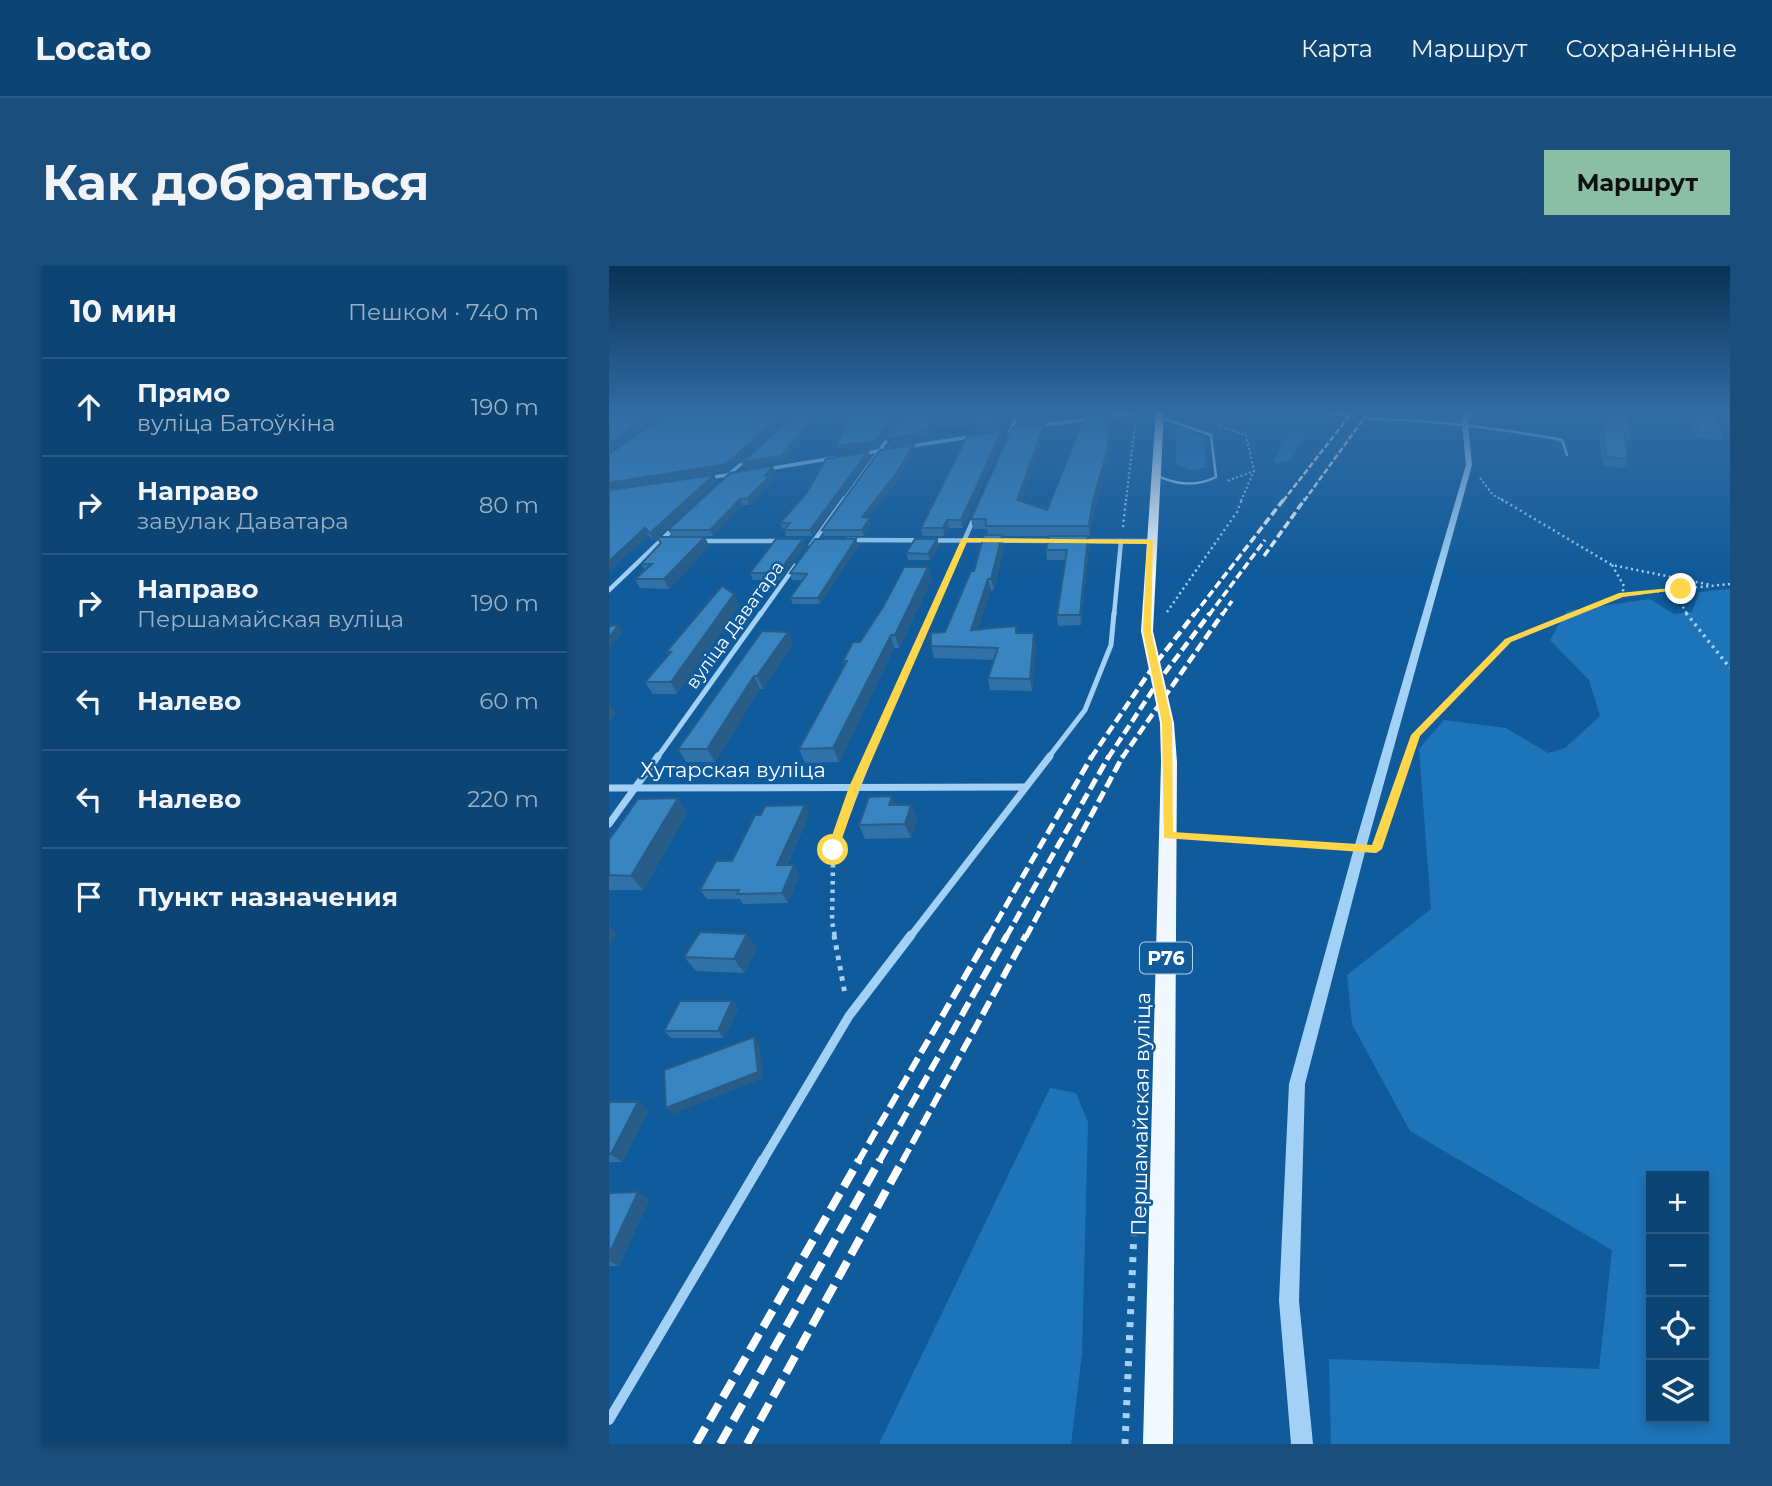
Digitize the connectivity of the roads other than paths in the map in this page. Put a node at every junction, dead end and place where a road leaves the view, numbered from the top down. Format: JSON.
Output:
{"nodes":[{"id":1,"x":739,"y":465,"type":"edge"},
{"id":2,"x":794,"y":465,"type":"edge"},
{"id":3,"x":869,"y":465,"type":"edge"},
{"id":4,"x":1156,"y":465,"type":"edge"},
{"id":5,"x":1215,"y":465,"type":"edge"},
{"id":6,"x":1469,"y":465,"type":"edge"},
{"id":7,"x":756,"y":471,"type":"edge"},
{"id":8,"x":742,"y":473,"type":"edge"},
{"id":9,"x":728,"y":475,"type":"junction"},
{"id":10,"x":1156,"y":475,"type":"junction"},
{"id":11,"x":702,"y":479,"type":"edge"},
{"id":12,"x":719,"y":484,"type":"edge"},
{"id":13,"x":980,"y":504,"type":"edge"},
{"id":14,"x":680,"y":522,"type":"edge"},
{"id":15,"x":964,"y":540,"type":"junction"},
{"id":16,"x":661,"y":541,"type":"junction"},
{"id":17,"x":675,"y":541,"type":"edge"},
{"id":18,"x":689,"y":541,"type":"edge"},
{"id":19,"x":786,"y":541,"type":"edge"},
{"id":20,"x":800,"y":541,"type":"edge"},
{"id":21,"x":814,"y":541,"type":"junction"},
{"id":22,"x":828,"y":541,"type":"edge"},
{"id":23,"x":841,"y":541,"type":"edge"},
{"id":24,"x":1056,"y":541,"type":"edge"},
{"id":25,"x":1069,"y":541,"type":"edge"},
{"id":26,"x":1121,"y":541,"type":"junction"},
{"id":27,"x":1150,"y":541,"type":"junction"},
{"id":28,"x":806,"y":552,"type":"edge"},
{"id":29,"x":798,"y":563,"type":"edge"},
{"id":30,"x":609,"y":590,"type":"edge"},
{"id":31,"x":855,"y":787,"type":"junction"},
{"id":32,"x":1024,"y":787,"type":"junction"},
{"id":33,"x":609,"y":788,"type":"edge"},
{"id":34,"x":634,"y":788,"type":"junction"},
{"id":35,"x":609,"y":824,"type":"edge"},
{"id":36,"x":833,"y":850,"type":"road end"},
{"id":37,"x":609,"y":1420,"type":"edge"},
{"id":38,"x":1158,"y":1444,"type":"edge"},
{"id":39,"x":1302,"y":1444,"type":"edge"}],
"edges":[{"from":1,"to":9,"type":"street"},
{"from":2,"to":7,"type":"street"},
{"from":3,"to":21,"type":"street","name":"вуліца Даватара"},
{"from":4,"to":10,"type":"main road","name":"Першамайская вуліца","number":"Р76"},
{"from":5,"to":10,"type":"lane"},
{"from":6,"to":39,"type":"street"},
{"from":8,"to":9,"type":"street"},
{"from":9,"to":11,"type":"street"},
{"from":9,"to":12,"type":"street"},
{"from":10,"to":27,"type":"main road","name":"Першамайская вуліца","number":"Р76"},
{"from":13,"to":15,"type":"street"},
{"from":14,"to":16,"type":"street"},
{"from":15,"to":23,"type":"street"},
{"from":15,"to":24,"type":"street"},
{"from":15,"to":31,"type":"street"},
{"from":16,"to":17,"type":"street"},
{"from":16,"to":30,"type":"street"},
{"from":18,"to":19,"type":"street"},
{"from":20,"to":21,"type":"street"},
{"from":21,"to":22,"type":"street"},
{"from":21,"to":28,"type":"street","name":"вуліца Даватара"},
{"from":25,"to":26,"type":"street"},
{"from":26,"to":27,"type":"street"},
{"from":26,"to":32,"type":"street"},
{"from":27,"to":38,"type":"main road","name":"Першамайская вуліца","number":"Р76"},
{"from":29,"to":34,"type":"street","name":"вуліца Даватара"},
{"from":31,"to":32,"type":"street","name":"Хутарская вуліца"},
{"from":31,"to":34,"type":"street","name":"Хутарская вуліца"},
{"from":31,"to":36,"type":"street"},
{"from":32,"to":37,"type":"street"},
{"from":33,"to":34,"type":"street","name":"Хутарская вуліца"},
{"from":34,"to":35,"type":"street","name":"вуліца Даватара"}]}
